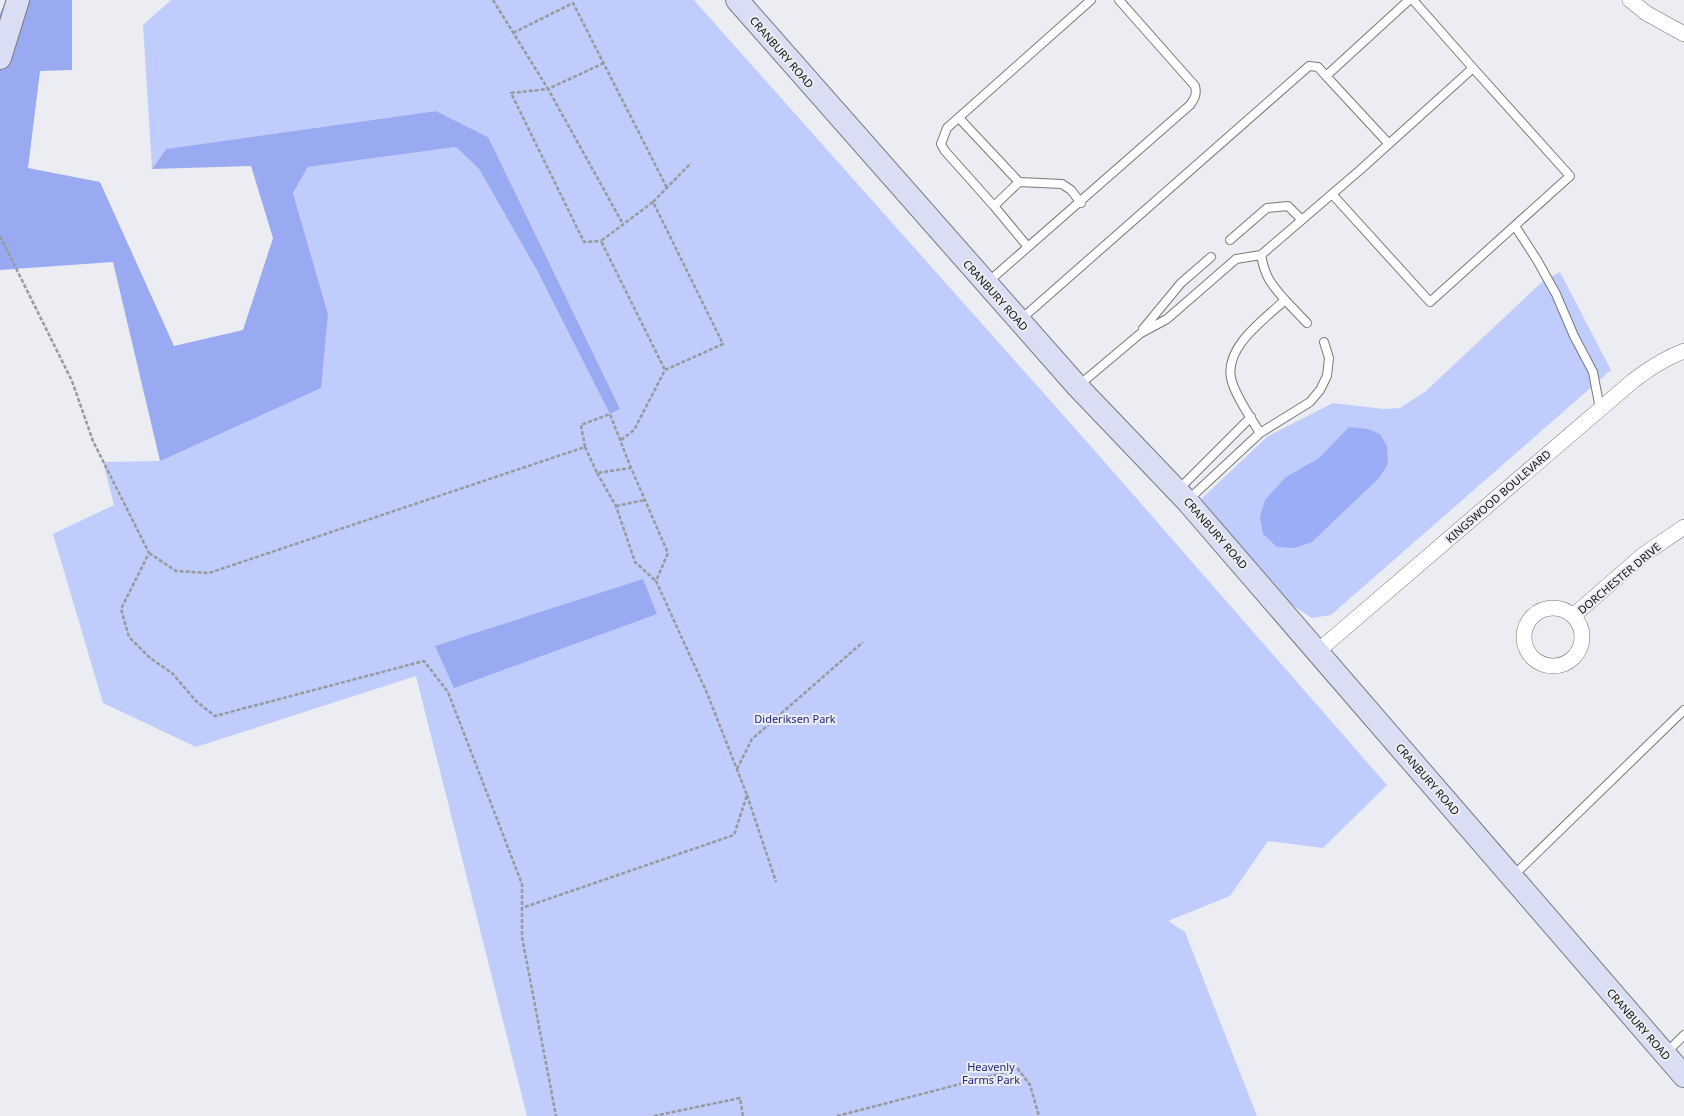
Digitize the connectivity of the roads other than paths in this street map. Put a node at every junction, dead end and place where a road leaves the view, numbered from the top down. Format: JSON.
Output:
{"nodes":[{"id":1,"x":18,"y":0,"type":"edge"},
{"id":2,"x":737,"y":0,"type":"edge"},
{"id":3,"x":1091,"y":0,"type":"edge"},
{"id":4,"x":1119,"y":0,"type":"edge"},
{"id":5,"x":1410,"y":0,"type":"edge"},
{"id":6,"x":1413,"y":0,"type":"edge"},
{"id":7,"x":1630,"y":0,"type":"edge"},
{"id":8,"x":1684,"y":34,"type":"edge"},
{"id":9,"x":0,"y":58,"type":"edge"},
{"id":10,"x":1473,"y":68,"type":"junction"},
{"id":11,"x":1326,"y":76,"type":"junction"},
{"id":12,"x":959,"y":118,"type":"junction"},
{"id":13,"x":1389,"y":144,"type":"junction"},
{"id":14,"x":1019,"y":182,"type":"junction"},
{"id":15,"x":1332,"y":194,"type":"junction"},
{"id":16,"x":1081,"y":203,"type":"junction"},
{"id":17,"x":994,"y":206,"type":"junction"},
{"id":18,"x":1302,"y":220,"type":"junction"},
{"id":19,"x":1515,"y":226,"type":"junction"},
{"id":20,"x":1230,"y":240,"type":"dead end"},
{"id":21,"x":1028,"y":247,"type":"junction"},
{"id":22,"x":1261,"y":256,"type":"junction"},
{"id":23,"x":1211,"y":257,"type":"dead end"},
{"id":24,"x":986,"y":284,"type":"junction"},
{"id":25,"x":1285,"y":300,"type":"junction"},
{"id":26,"x":1019,"y":321,"type":"junction"},
{"id":27,"x":1307,"y":323,"type":"dead end"},
{"id":28,"x":1141,"y":332,"type":"junction"},
{"id":29,"x":1324,"y":342,"type":"dead end"},
{"id":30,"x":1684,"y":352,"type":"edge"},
{"id":31,"x":1078,"y":387,"type":"junction"},
{"id":32,"x":1600,"y":409,"type":"junction"},
{"id":33,"x":1251,"y":417,"type":"junction"},
{"id":34,"x":1260,"y":433,"type":"junction"},
{"id":35,"x":1183,"y":495,"type":"junction"},
{"id":36,"x":1684,"y":527,"type":"edge"},
{"id":37,"x":1573,"y":616,"type":"dead end"},
{"id":38,"x":1318,"y":651,"type":"junction"},
{"id":39,"x":1684,"y":710,"type":"edge"},
{"id":40,"x":1513,"y":877,"type":"junction"},
{"id":41,"x":1684,"y":1035,"type":"edge"},
{"id":42,"x":1665,"y":1054,"type":"junction"},
{"id":43,"x":1684,"y":1076,"type":"edge"}],
"edges":[{"from":1,"to":9,"type":"main road"},
{"from":2,"to":24,"type":"main road","name":"CRANBURY ROAD"},
{"from":3,"to":12,"type":"lane"},
{"from":4,"to":16,"type":"lane"},
{"from":5,"to":11,"type":"lane"},
{"from":6,"to":10,"type":"lane"},
{"from":7,"to":8,"type":"street"},
{"from":10,"to":13,"type":"lane"},
{"from":10,"to":19,"type":"lane"},
{"from":11,"to":13,"type":"lane"},
{"from":11,"to":26,"type":"lane"},
{"from":12,"to":14,"type":"lane"},
{"from":12,"to":17,"type":"lane"},
{"from":13,"to":15,"type":"lane"},
{"from":14,"to":16,"type":"lane"},
{"from":14,"to":17,"type":"lane"},
{"from":15,"to":18,"type":"lane"},
{"from":15,"to":19,"type":"lane"},
{"from":16,"to":21,"type":"lane"},
{"from":17,"to":21,"type":"lane"},
{"from":18,"to":20,"type":"lane"},
{"from":18,"to":22,"type":"lane"},
{"from":19,"to":32,"type":"lane"},
{"from":21,"to":24,"type":"lane"},
{"from":22,"to":25,"type":"lane"},
{"from":22,"to":28,"type":"lane"},
{"from":23,"to":28,"type":"lane"},
{"from":24,"to":26,"type":"main road","name":"CRANBURY ROAD"},
{"from":25,"to":27,"type":"lane"},
{"from":25,"to":33,"type":"lane"},
{"from":26,"to":31,"type":"main road","name":"CRANBURY ROAD"},
{"from":28,"to":31,"type":"lane"},
{"from":29,"to":34,"type":"lane"},
{"from":30,"to":32,"type":"street","name":"KINGSWOOD BOULEVARD"},
{"from":31,"to":35,"type":"main road","name":"CRANBURY ROAD"},
{"from":32,"to":38,"type":"street","name":"KINGSWOOD BOULEVARD"},
{"from":33,"to":34,"type":"lane"},
{"from":33,"to":35,"type":"lane"},
{"from":34,"to":35,"type":"lane"},
{"from":35,"to":38,"type":"main road","name":"CRANBURY ROAD"},
{"from":36,"to":37,"type":"street","name":"DORCHESTER DRIVE"},
{"from":38,"to":40,"type":"main road","name":"CRANBURY ROAD"},
{"from":39,"to":40,"type":"lane"},
{"from":40,"to":42,"type":"main road","name":"CRANBURY ROAD"},
{"from":41,"to":42,"type":"lane"},
{"from":42,"to":43,"type":"main road","name":"CRANBURY ROAD"}]}
